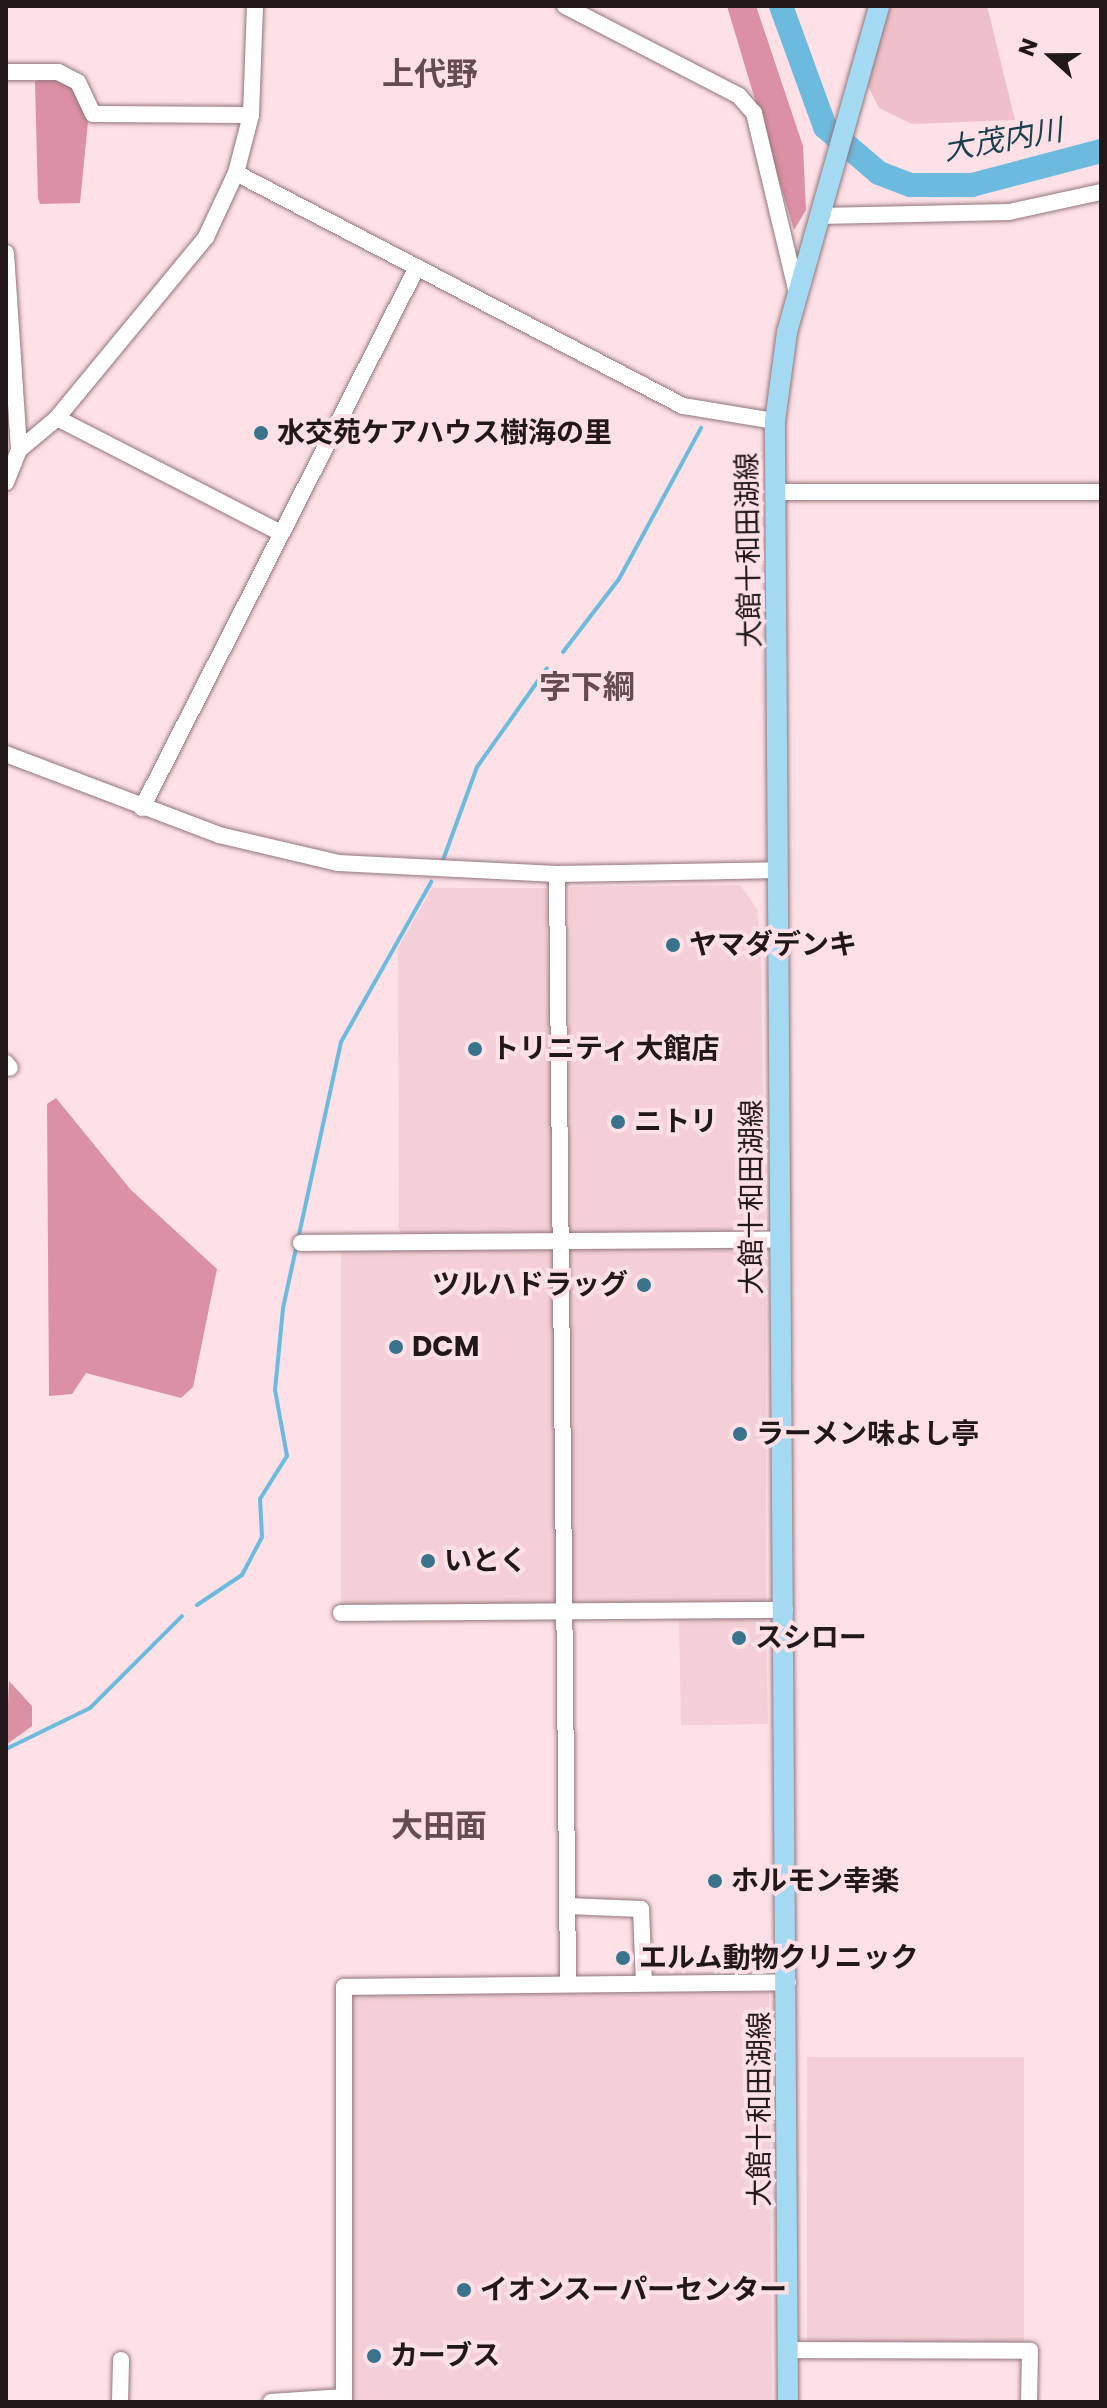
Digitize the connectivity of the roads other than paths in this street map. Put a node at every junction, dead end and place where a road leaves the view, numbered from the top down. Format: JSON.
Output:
{"nodes":[{"id":1,"x":255,"y":6,"type":"edge"},
{"id":2,"x":565,"y":6,"type":"edge"},
{"id":3,"x":879,"y":6,"type":"edge"},
{"id":4,"x":6,"y":72,"type":"edge"},
{"id":5,"x":251,"y":115,"type":"junction"},
{"id":6,"x":236,"y":173,"type":"junction"},
{"id":7,"x":1101,"y":192,"type":"edge"},
{"id":8,"x":819,"y":216,"type":"junction"},
{"id":9,"x":6,"y":253,"type":"edge"},
{"id":10,"x":417,"y":267,"type":"junction"},
{"id":11,"x":797,"y":293,"type":"junction"},
{"id":12,"x":57,"y":418,"type":"junction"},
{"id":13,"x":775,"y":421,"type":"junction"},
{"id":14,"x":19,"y":450,"type":"junction"},
{"id":15,"x":6,"y":482,"type":"edge"},
{"id":16,"x":776,"y":492,"type":"junction"},
{"id":17,"x":1101,"y":492,"type":"edge"},
{"id":18,"x":281,"y":533,"type":"junction"},
{"id":19,"x":6,"y":754,"type":"edge"},
{"id":20,"x":142,"y":808,"type":"junction"},
{"id":21,"x":779,"y":870,"type":"junction"},
{"id":22,"x":557,"y":874,"type":"junction"},
{"id":23,"x":779,"y":1240,"type":"junction"},
{"id":24,"x":562,"y":1241,"type":"junction"},
{"id":25,"x":301,"y":1243,"type":"dead end"},
{"id":26,"x":785,"y":1610,"type":"junction"},
{"id":27,"x":565,"y":1612,"type":"junction"},
{"id":28,"x":341,"y":1613,"type":"dead end"},
{"id":29,"x":567,"y":1906,"type":"junction"},
{"id":30,"x":788,"y":1982,"type":"junction"},
{"id":31,"x":644,"y":1983,"type":"junction"},
{"id":32,"x":568,"y":1984,"type":"junction"},
{"id":33,"x":788,"y":2350,"type":"junction"},
{"id":34,"x":121,"y":2360,"type":"dead end"},
{"id":35,"x":344,"y":2399,"type":"edge"},
{"id":36,"x":120,"y":2402,"type":"edge"},
{"id":37,"x":271,"y":2402,"type":"edge"},
{"id":38,"x":788,"y":2402,"type":"edge"},
{"id":39,"x":1029,"y":2402,"type":"edge"}],
"edges":[{"from":1,"to":5,"type":"street"},
{"from":2,"to":11,"type":"street"},
{"from":3,"to":8,"type":"main road","name":"大館十和田湖線"},
{"from":4,"to":5,"type":"street"},
{"from":5,"to":6,"type":"street"},
{"from":6,"to":10,"type":"street"},
{"from":6,"to":12,"type":"street"},
{"from":7,"to":8,"type":"street"},
{"from":8,"to":11,"type":"main road","name":"大館十和田湖線"},
{"from":9,"to":14,"type":"street"},
{"from":10,"to":13,"type":"street"},
{"from":10,"to":18,"type":"street"},
{"from":11,"to":13,"type":"main road","name":"大館十和田湖線"},
{"from":12,"to":14,"type":"street"},
{"from":12,"to":18,"type":"street"},
{"from":13,"to":16,"type":"main road","name":"大館十和田湖線"},
{"from":14,"to":15,"type":"street"},
{"from":16,"to":17,"type":"street"},
{"from":16,"to":21,"type":"main road","name":"大館十和田湖線"},
{"from":18,"to":20,"type":"street"},
{"from":19,"to":20,"type":"street"},
{"from":20,"to":22,"type":"street"},
{"from":21,"to":22,"type":"street"},
{"from":21,"to":23,"type":"main road","name":"大館十和田湖線"},
{"from":22,"to":24,"type":"street"},
{"from":23,"to":24,"type":"street"},
{"from":23,"to":26,"type":"main road","name":"大館十和田湖線"},
{"from":24,"to":25,"type":"street"},
{"from":24,"to":27,"type":"street"},
{"from":26,"to":27,"type":"street"},
{"from":26,"to":30,"type":"main road","name":"大館十和田湖線"},
{"from":27,"to":28,"type":"street"},
{"from":27,"to":29,"type":"street"},
{"from":29,"to":31,"type":"street"},
{"from":29,"to":32,"type":"street"},
{"from":30,"to":31,"type":"street"},
{"from":30,"to":33,"type":"main road","name":"大館十和田湖線"},
{"from":31,"to":32,"type":"street"},
{"from":32,"to":35,"type":"street"},
{"from":33,"to":38,"type":"main road","name":"大館十和田湖線"},
{"from":33,"to":39,"type":"street"},
{"from":34,"to":36,"type":"street"},
{"from":35,"to":37,"type":"street"}]}
